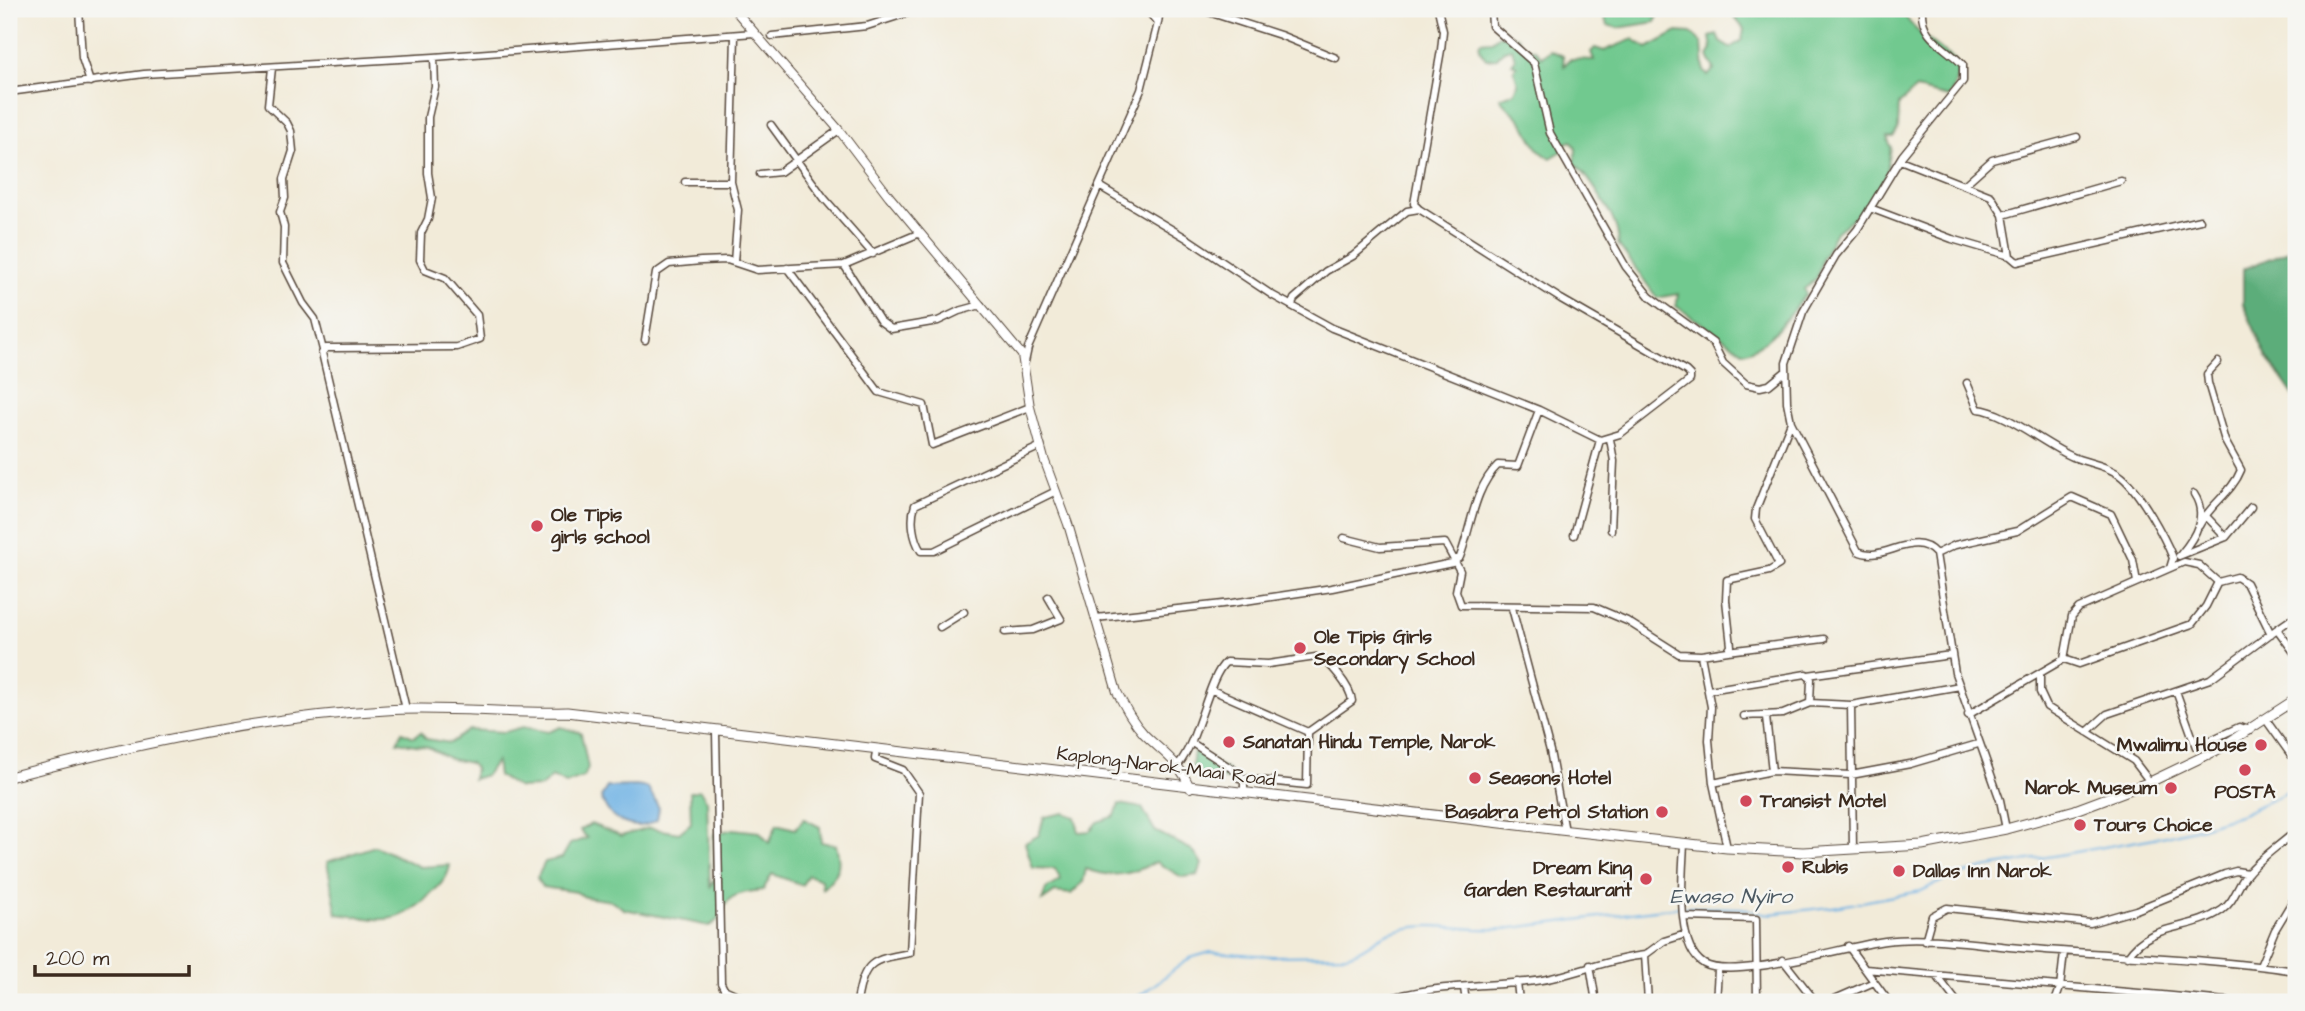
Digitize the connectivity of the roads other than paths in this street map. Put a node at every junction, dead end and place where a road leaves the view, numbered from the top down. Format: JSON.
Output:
{"nodes":[{"id":1,"x":79,"y":9,"type":"edge"},
{"id":2,"x":734,"y":9,"type":"edge"},
{"id":3,"x":920,"y":9,"type":"edge"},
{"id":4,"x":1146,"y":9,"type":"edge"},
{"id":5,"x":1160,"y":9,"type":"edge"},
{"id":6,"x":1199,"y":9,"type":"edge"},
{"id":7,"x":1438,"y":9,"type":"edge"},
{"id":8,"x":1491,"y":9,"type":"edge"},
{"id":9,"x":1922,"y":9,"type":"edge"},
{"id":10,"x":1158,"y":23,"type":"junction"},
{"id":11,"x":754,"y":33,"type":"junction"},
{"id":12,"x":734,"y":36,"type":"junction"},
{"id":13,"x":772,"y":36,"type":"dead end"},
{"id":14,"x":434,"y":57,"type":"junction"},
{"id":15,"x":1336,"y":58,"type":"dead end"},
{"id":16,"x":272,"y":68,"type":"junction"},
{"id":17,"x":90,"y":82,"type":"junction"},
{"id":18,"x":9,"y":92,"type":"edge"},
{"id":19,"x":771,"y":125,"type":"dead end"},
{"id":20,"x":839,"y":130,"type":"junction"},
{"id":21,"x":2077,"y":137,"type":"dead end"},
{"id":22,"x":798,"y":159,"type":"junction"},
{"id":23,"x":1900,"y":160,"type":"junction"},
{"id":24,"x":760,"y":174,"type":"dead end"},
{"id":25,"x":685,"y":181,"type":"dead end"},
{"id":26,"x":731,"y":181,"type":"junction"},
{"id":27,"x":2121,"y":181,"type":"dead end"},
{"id":28,"x":1964,"y":185,"type":"junction"},
{"id":29,"x":1099,"y":186,"type":"junction"},
{"id":30,"x":1870,"y":208,"type":"junction"},
{"id":31,"x":1419,"y":209,"type":"junction"},
{"id":32,"x":2003,"y":215,"type":"junction"},
{"id":33,"x":2200,"y":220,"type":"dead end"},
{"id":34,"x":920,"y":233,"type":"junction"},
{"id":35,"x":873,"y":254,"type":"junction"},
{"id":36,"x":2010,"y":256,"type":"junction"},
{"id":37,"x":734,"y":262,"type":"junction"},
{"id":38,"x":844,"y":265,"type":"junction"},
{"id":39,"x":787,"y":268,"type":"junction"},
{"id":40,"x":981,"y":305,"type":"junction"},
{"id":41,"x":1292,"y":305,"type":"junction"},
{"id":42,"x":645,"y":340,"type":"dead end"},
{"id":43,"x":323,"y":350,"type":"junction"},
{"id":44,"x":1025,"y":362,"type":"junction"},
{"id":45,"x":2218,"y":362,"type":"dead end"},
{"id":46,"x":1786,"y":371,"type":"junction"},
{"id":47,"x":1967,"y":383,"type":"dead end"},
{"id":48,"x":1030,"y":407,"type":"junction"},
{"id":49,"x":1539,"y":410,"type":"junction"},
{"id":50,"x":1791,"y":422,"type":"junction"},
{"id":51,"x":1610,"y":439,"type":"junction"},
{"id":52,"x":1600,"y":440,"type":"junction"},
{"id":53,"x":1041,"y":446,"type":"junction"},
{"id":54,"x":1054,"y":492,"type":"junction"},
{"id":55,"x":2194,"y":494,"type":"dead end"},
{"id":56,"x":2251,"y":507,"type":"dead end"},
{"id":57,"x":2205,"y":514,"type":"junction"},
{"id":58,"x":2199,"y":526,"type":"junction"},
{"id":59,"x":1611,"y":530,"type":"dead end"},
{"id":60,"x":1574,"y":535,"type":"dead end"},
{"id":61,"x":2226,"y":537,"type":"junction"},
{"id":62,"x":1344,"y":538,"type":"dead end"},
{"id":63,"x":1936,"y":554,"type":"junction"},
{"id":64,"x":2176,"y":557,"type":"junction"},
{"id":65,"x":1457,"y":560,"type":"junction"},
{"id":66,"x":2170,"y":568,"type":"junction"},
{"id":67,"x":2137,"y":582,"type":"junction"},
{"id":68,"x":2218,"y":582,"type":"junction"},
{"id":69,"x":1048,"y":597,"type":"dead end"},
{"id":70,"x":1513,"y":608,"type":"junction"},
{"id":71,"x":964,"y":612,"type":"dead end"},
{"id":72,"x":2296,"y":616,"type":"edge"},
{"id":73,"x":1096,"y":618,"type":"junction"},
{"id":74,"x":940,"y":627,"type":"dead end"},
{"id":75,"x":1005,"y":632,"type":"dead end"},
{"id":76,"x":2274,"y":632,"type":"junction"},
{"id":77,"x":1824,"y":639,"type":"dead end"},
{"id":78,"x":1728,"y":651,"type":"junction"},
{"id":79,"x":1701,"y":655,"type":"junction"},
{"id":80,"x":1951,"y":655,"type":"junction"},
{"id":81,"x":2296,"y":655,"type":"edge"},
{"id":82,"x":2064,"y":659,"type":"junction"},
{"id":83,"x":2040,"y":673,"type":"junction"},
{"id":84,"x":1808,"y":675,"type":"junction"},
{"id":85,"x":1961,"y":686,"type":"junction"},
{"id":86,"x":1212,"y":690,"type":"junction"},
{"id":87,"x":1709,"y":690,"type":"junction"},
{"id":88,"x":2176,"y":691,"type":"junction"},
{"id":89,"x":2296,"y":699,"type":"edge"},
{"id":90,"x":1810,"y":703,"type":"junction"},
{"id":91,"x":1851,"y":705,"type":"junction"},
{"id":92,"x":405,"y":709,"type":"junction"},
{"id":93,"x":1968,"y":715,"type":"junction"},
{"id":94,"x":1744,"y":716,"type":"dead end"},
{"id":95,"x":1766,"y":717,"type":"junction"},
{"id":96,"x":2266,"y":720,"type":"junction"},
{"id":97,"x":2249,"y":731,"type":"junction"},
{"id":98,"x":716,"y":732,"type":"junction"},
{"id":99,"x":1308,"y":732,"type":"junction"},
{"id":100,"x":2087,"y":732,"type":"junction"},
{"id":101,"x":1192,"y":743,"type":"junction"},
{"id":102,"x":1978,"y":744,"type":"junction"},
{"id":103,"x":2296,"y":746,"type":"edge"},
{"id":104,"x":876,"y":751,"type":"junction"},
{"id":105,"x":2289,"y":752,"type":"junction"},
{"id":106,"x":2296,"y":762,"type":"edge"},
{"id":107,"x":1178,"y":765,"type":"junction"},
{"id":108,"x":1772,"y":771,"type":"junction"},
{"id":109,"x":1851,"y":775,"type":"junction"},
{"id":110,"x":9,"y":777,"type":"edge"},
{"id":111,"x":1239,"y":778,"type":"junction"},
{"id":112,"x":2150,"y":782,"type":"junction"},
{"id":113,"x":1713,"y":783,"type":"junction"},
{"id":114,"x":1190,"y":788,"type":"junction"},
{"id":115,"x":1244,"y":794,"type":"junction"},
{"id":116,"x":2006,"y":829,"type":"junction"},
{"id":117,"x":1565,"y":831,"type":"junction"},
{"id":118,"x":2296,"y":831,"type":"edge"},
{"id":119,"x":1684,"y":843,"type":"junction"},
{"id":120,"x":1727,"y":848,"type":"junction"},
{"id":121,"x":1853,"y":849,"type":"junction"},
{"id":122,"x":2248,"y":873,"type":"junction"},
{"id":123,"x":2296,"y":895,"type":"edge"},
{"id":124,"x":1684,"y":917,"type":"junction"},
{"id":125,"x":1686,"y":934,"type":"junction"},
{"id":126,"x":1925,"y":941,"type":"junction"},
{"id":127,"x":1848,"y":946,"type":"junction"},
{"id":128,"x":2064,"y":952,"type":"junction"},
{"id":129,"x":1645,"y":955,"type":"junction"},
{"id":130,"x":2127,"y":957,"type":"junction"},
{"id":131,"x":1783,"y":960,"type":"junction"},
{"id":132,"x":1590,"y":965,"type":"junction"},
{"id":133,"x":2260,"y":966,"type":"junction"},
{"id":134,"x":1757,"y":967,"type":"junction"},
{"id":135,"x":1865,"y":969,"type":"junction"},
{"id":136,"x":1718,"y":970,"type":"junction"},
{"id":137,"x":2296,"y":971,"type":"edge"},
{"id":138,"x":1936,"y":975,"type":"junction"},
{"id":139,"x":1517,"y":982,"type":"junction"},
{"id":140,"x":1874,"y":982,"type":"junction"},
{"id":141,"x":1464,"y":988,"type":"junction"},
{"id":142,"x":2060,"y":988,"type":"junction"},
{"id":143,"x":1845,"y":994,"type":"junction"},
{"id":144,"x":2145,"y":994,"type":"junction"},
{"id":145,"x":2161,"y":999,"type":"edge"},
{"id":146,"x":752,"y":1002,"type":"edge"},
{"id":147,"x":857,"y":1002,"type":"edge"},
{"id":148,"x":1380,"y":1002,"type":"edge"},
{"id":149,"x":1466,"y":1002,"type":"edge"},
{"id":150,"x":1518,"y":1002,"type":"edge"},
{"id":151,"x":1596,"y":1002,"type":"edge"},
{"id":152,"x":1648,"y":1002,"type":"edge"},
{"id":153,"x":1716,"y":1002,"type":"edge"},
{"id":154,"x":1757,"y":1002,"type":"edge"},
{"id":155,"x":1816,"y":1002,"type":"edge"},
{"id":156,"x":1828,"y":1002,"type":"edge"},
{"id":157,"x":1852,"y":1002,"type":"edge"},
{"id":158,"x":1889,"y":1002,"type":"edge"},
{"id":159,"x":1956,"y":1002,"type":"edge"},
{"id":160,"x":2055,"y":1002,"type":"edge"},
{"id":161,"x":2134,"y":1002,"type":"edge"},
{"id":162,"x":2236,"y":1002,"type":"edge"}],
"edges":[{"from":1,"to":17,"type":"street"},
{"from":2,"to":11,"type":"main road"},
{"from":3,"to":13,"type":"street"},
{"from":4,"to":10,"type":"street"},
{"from":5,"to":10,"type":"street"},
{"from":6,"to":15,"type":"street"},
{"from":7,"to":31,"type":"street"},
{"from":8,"to":46,"type":"street"},
{"from":9,"to":23,"type":"street"},
{"from":10,"to":29,"type":"street"},
{"from":11,"to":12,"type":"street"},
{"from":11,"to":20,"type":"main road"},
{"from":12,"to":14,"type":"street"},
{"from":12,"to":26,"type":"street"},
{"from":14,"to":16,"type":"street"},
{"from":14,"to":43,"type":"street"},
{"from":16,"to":17,"type":"street"},
{"from":16,"to":43,"type":"street"},
{"from":17,"to":18,"type":"street"},
{"from":19,"to":22,"type":"street"},
{"from":20,"to":22,"type":"street"},
{"from":20,"to":34,"type":"main road"},
{"from":21,"to":28,"type":"street"},
{"from":22,"to":24,"type":"street"},
{"from":22,"to":35,"type":"street"},
{"from":23,"to":28,"type":"street"},
{"from":23,"to":30,"type":"street"},
{"from":25,"to":26,"type":"street"},
{"from":26,"to":37,"type":"street"},
{"from":27,"to":32,"type":"street"},
{"from":28,"to":32,"type":"street"},
{"from":29,"to":41,"type":"street"},
{"from":29,"to":44,"type":"street"},
{"from":30,"to":36,"type":"street"},
{"from":30,"to":46,"type":"street"},
{"from":31,"to":41,"type":"street"},
{"from":31,"to":51,"type":"street"},
{"from":32,"to":36,"type":"street"},
{"from":33,"to":36,"type":"street"},
{"from":34,"to":35,"type":"street"},
{"from":34,"to":40,"type":"main road"},
{"from":35,"to":38,"type":"street"},
{"from":37,"to":39,"type":"street"},
{"from":37,"to":42,"type":"street"},
{"from":38,"to":39,"type":"street"},
{"from":38,"to":40,"type":"street"},
{"from":39,"to":48,"type":"street"},
{"from":40,"to":44,"type":"main road"},
{"from":41,"to":49,"type":"street"},
{"from":43,"to":92,"type":"street"},
{"from":44,"to":48,"type":"main road"},
{"from":45,"to":57,"type":"street"},
{"from":46,"to":50,"type":"street"},
{"from":47,"to":64,"type":"street"},
{"from":48,"to":53,"type":"main road"},
{"from":49,"to":52,"type":"street"},
{"from":49,"to":65,"type":"street"},
{"from":50,"to":63,"type":"street"},
{"from":50,"to":78,"type":"street"},
{"from":51,"to":52,"type":"street"},
{"from":51,"to":59,"type":"street"},
{"from":52,"to":60,"type":"street"},
{"from":53,"to":54,"type":"main road"},
{"from":53,"to":54,"type":"street"},
{"from":54,"to":73,"type":"main road"},
{"from":55,"to":58,"type":"street"},
{"from":56,"to":61,"type":"street"},
{"from":57,"to":58,"type":"street"},
{"from":57,"to":61,"type":"street"},
{"from":58,"to":64,"type":"street"},
{"from":61,"to":64,"type":"street"},
{"from":62,"to":65,"type":"street"},
{"from":63,"to":67,"type":"street"},
{"from":63,"to":80,"type":"street"},
{"from":64,"to":66,"type":"street"},
{"from":65,"to":70,"type":"street"},
{"from":65,"to":73,"type":"street"},
{"from":66,"to":67,"type":"street"},
{"from":66,"to":68,"type":"street"},
{"from":67,"to":82,"type":"street"},
{"from":68,"to":76,"type":"street"},
{"from":68,"to":82,"type":"street"},
{"from":69,"to":75,"type":"street"},
{"from":70,"to":79,"type":"street"},
{"from":70,"to":117,"type":"street"},
{"from":71,"to":74,"type":"street"},
{"from":72,"to":76,"type":"street"},
{"from":73,"to":107,"type":"main road"},
{"from":76,"to":81,"type":"street"},
{"from":76,"to":88,"type":"street"},
{"from":77,"to":78,"type":"street"},
{"from":78,"to":79,"type":"street"},
{"from":79,"to":87,"type":"street"},
{"from":80,"to":84,"type":"street"},
{"from":80,"to":85,"type":"street"},
{"from":82,"to":83,"type":"street"},
{"from":83,"to":93,"type":"street"},
{"from":83,"to":100,"type":"street"},
{"from":84,"to":87,"type":"street"},
{"from":84,"to":90,"type":"street"},
{"from":85,"to":91,"type":"street"},
{"from":85,"to":93,"type":"street"},
{"from":86,"to":99,"type":"street"},
{"from":86,"to":99,"type":"street"},
{"from":86,"to":101,"type":"street"},
{"from":87,"to":113,"type":"street"},
{"from":88,"to":97,"type":"street"},
{"from":88,"to":100,"type":"street"},
{"from":89,"to":96,"type":"highway","name":"Kaplong-Narok-Maai Road"},
{"from":90,"to":91,"type":"street"},
{"from":90,"to":95,"type":"street"},
{"from":91,"to":109,"type":"street"},
{"from":92,"to":98,"type":"highway","name":"Kaplong-Narok-Maai Road"},
{"from":92,"to":110,"type":"highway","name":"Kaplong-Narok-Maai Road"},
{"from":93,"to":102,"type":"street"},
{"from":94,"to":95,"type":"street"},
{"from":95,"to":108,"type":"street"},
{"from":96,"to":97,"type":"highway","name":"Kaplong-Narok-Maai Road"},
{"from":96,"to":105,"type":"street"},
{"from":97,"to":112,"type":"highway","name":"Kaplong-Narok-Maai Road"},
{"from":98,"to":104,"type":"highway","name":"Kaplong-Narok-Maai Road"},
{"from":98,"to":146,"type":"street"},
{"from":99,"to":111,"type":"street"},
{"from":100,"to":112,"type":"street"},
{"from":101,"to":107,"type":"street"},
{"from":101,"to":111,"type":"street"},
{"from":102,"to":109,"type":"street"},
{"from":102,"to":116,"type":"street"},
{"from":103,"to":105,"type":"street"},
{"from":104,"to":114,"type":"highway","name":"Kaplong-Narok-Maai Road"},
{"from":104,"to":147,"type":"street"},
{"from":105,"to":106,"type":"street"},
{"from":107,"to":114,"type":"main road"},
{"from":108,"to":109,"type":"street"},
{"from":108,"to":113,"type":"street"},
{"from":109,"to":121,"type":"street"},
{"from":111,"to":115,"type":"street"},
{"from":112,"to":116,"type":"highway","name":"Kaplong-Narok-Maai Road"},
{"from":113,"to":120,"type":"street"},
{"from":114,"to":115,"type":"highway","name":"Kaplong-Narok-Maai Road"},
{"from":115,"to":117,"type":"highway","name":"Kaplong-Narok-Maai Road"},
{"from":116,"to":121,"type":"highway","name":"Kaplong-Narok-Maai Road"},
{"from":117,"to":119,"type":"highway","name":"Kaplong-Narok-Maai Road"},
{"from":118,"to":122,"type":"street"},
{"from":119,"to":120,"type":"highway","name":"Kaplong-Narok-Maai Road"},
{"from":119,"to":124,"type":"street"},
{"from":120,"to":121,"type":"highway","name":"Kaplong-Narok-Maai Road"},
{"from":122,"to":126,"type":"street"},
{"from":122,"to":130,"type":"street"},
{"from":123,"to":133,"type":"street"},
{"from":124,"to":125,"type":"street"},
{"from":124,"to":134,"type":"street"},
{"from":125,"to":129,"type":"street"},
{"from":125,"to":136,"type":"street"},
{"from":126,"to":127,"type":"street"},
{"from":126,"to":128,"type":"street"},
{"from":127,"to":131,"type":"street"},
{"from":127,"to":135,"type":"street"},
{"from":128,"to":130,"type":"street"},
{"from":128,"to":142,"type":"street"},
{"from":129,"to":132,"type":"street"},
{"from":129,"to":152,"type":"street"},
{"from":130,"to":133,"type":"street"},
{"from":131,"to":134,"type":"street"},
{"from":131,"to":155,"type":"street"},
{"from":132,"to":139,"type":"street"},
{"from":132,"to":151,"type":"street"},
{"from":133,"to":137,"type":"street"},
{"from":134,"to":136,"type":"street"},
{"from":134,"to":154,"type":"street"},
{"from":135,"to":138,"type":"street"},
{"from":135,"to":140,"type":"street"},
{"from":136,"to":153,"type":"street"},
{"from":138,"to":142,"type":"street"},
{"from":138,"to":159,"type":"street"},
{"from":139,"to":141,"type":"street"},
{"from":139,"to":150,"type":"street"},
{"from":140,"to":143,"type":"street"},
{"from":140,"to":158,"type":"street"},
{"from":141,"to":148,"type":"street"},
{"from":141,"to":149,"type":"street"},
{"from":142,"to":144,"type":"street"},
{"from":142,"to":160,"type":"street"},
{"from":143,"to":156,"type":"street"},
{"from":143,"to":157,"type":"street"},
{"from":144,"to":145,"type":"street"},
{"from":144,"to":161,"type":"street"},
{"from":145,"to":162,"type":"street"}]}
